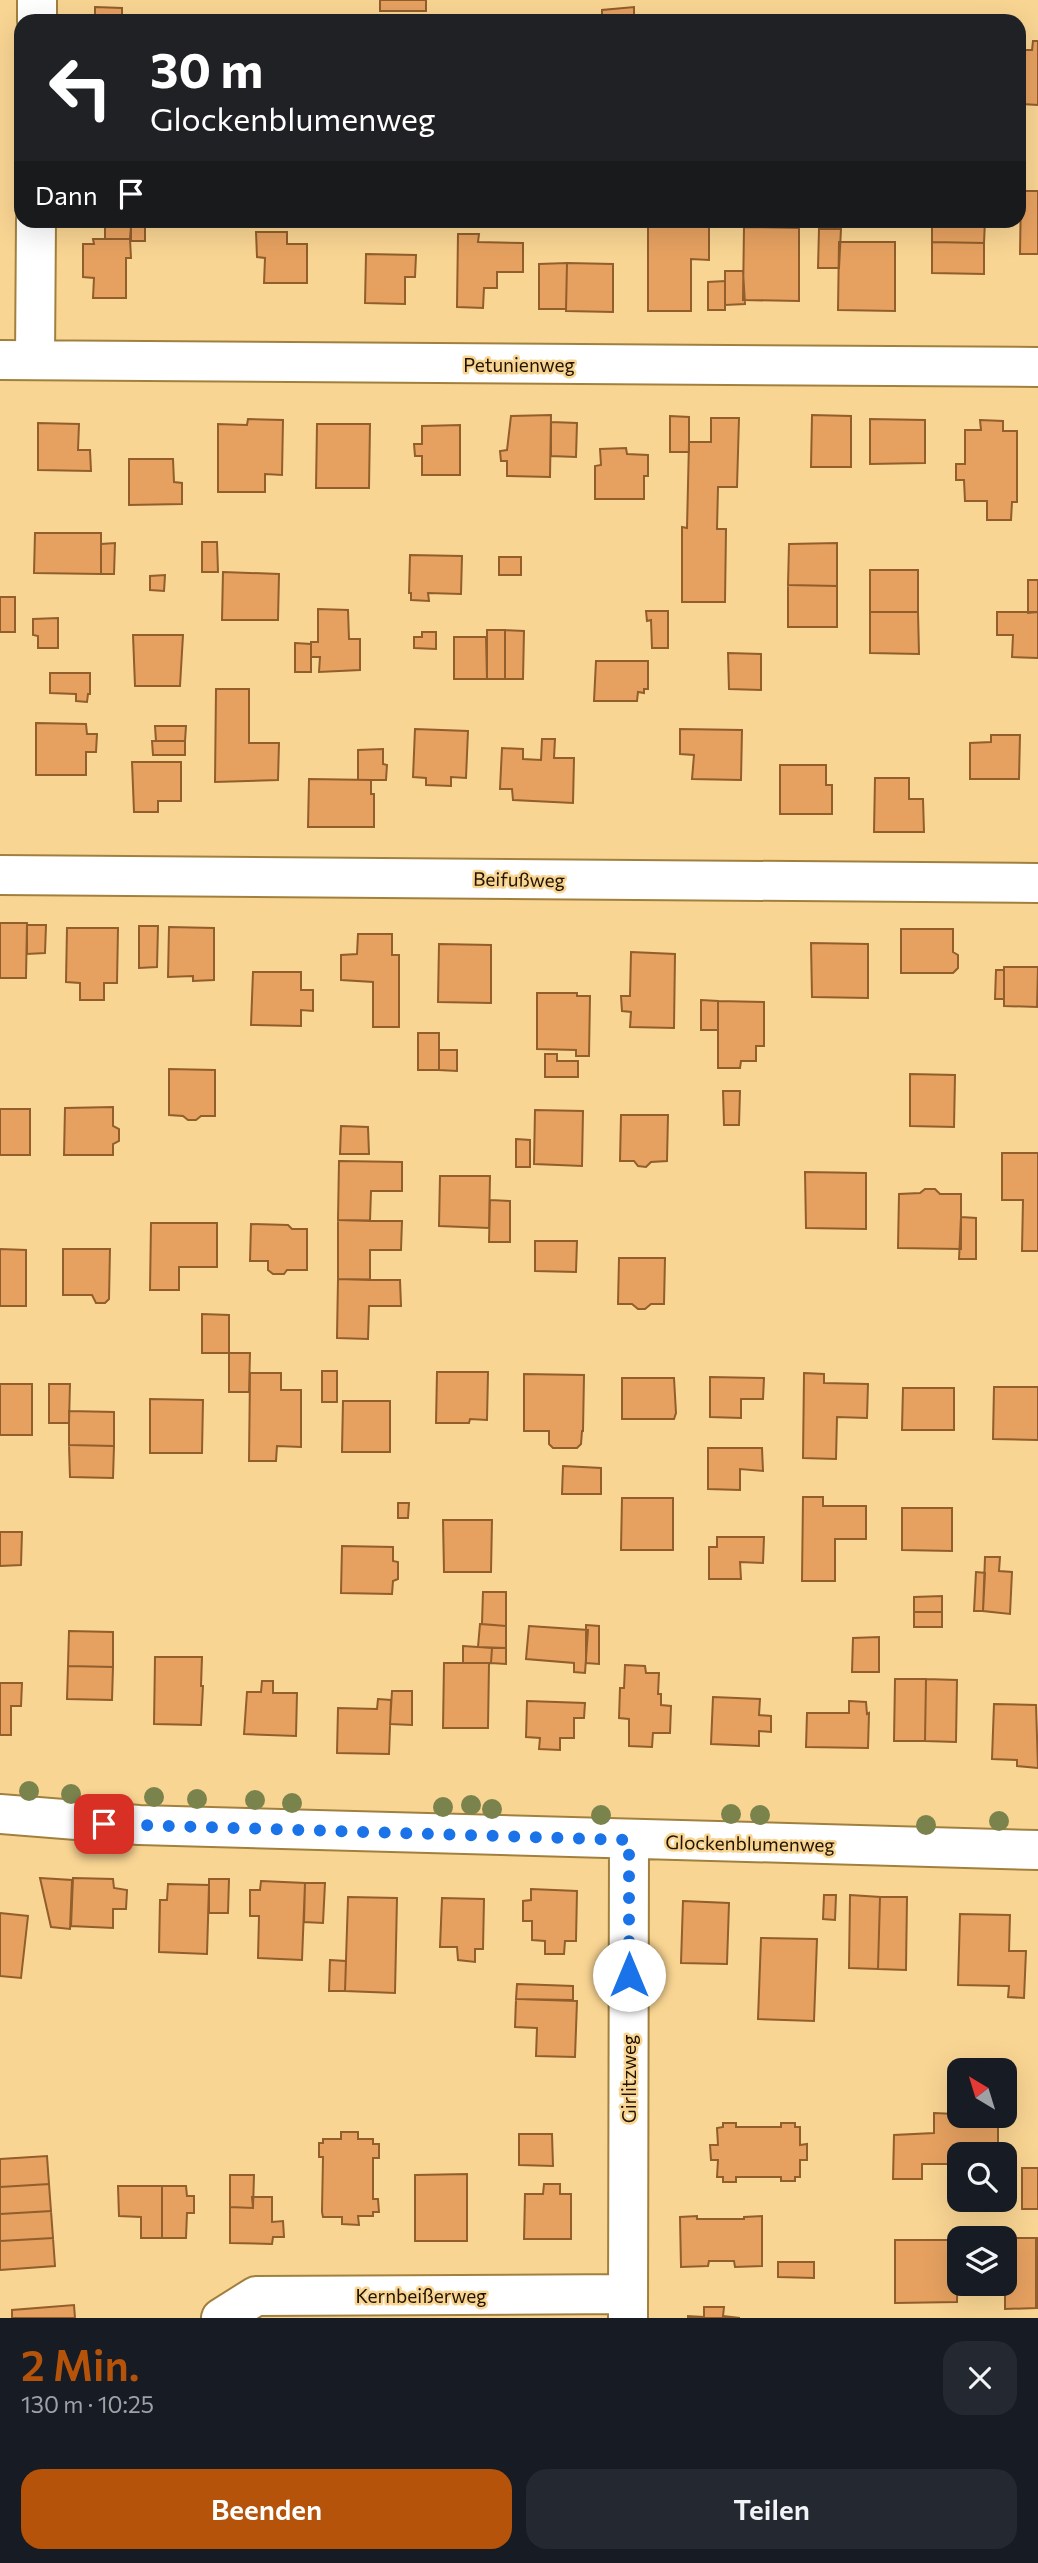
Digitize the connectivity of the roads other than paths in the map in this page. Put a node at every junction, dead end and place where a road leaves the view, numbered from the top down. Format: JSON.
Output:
{"nodes":[{"id":1,"x":35,"y":228,"type":"edge"},
{"id":2,"x":17,"y":360,"type":"edge"},
{"id":3,"x":1038,"y":367,"type":"edge"},
{"id":4,"x":0,"y":875,"type":"edge"},
{"id":5,"x":1038,"y":883,"type":"edge"},
{"id":6,"x":0,"y":1814,"type":"edge"},
{"id":7,"x":629,"y":1840,"type":"junction"},
{"id":8,"x":1038,"y":1850,"type":"edge"},
{"id":9,"x":628,"y":2306,"type":"edge"},
{"id":10,"x":220,"y":2318,"type":"edge"}],
"edges":[{"from":1,"to":2,"type":"street"},
{"from":2,"to":3,"type":"street","name":"Petunienweg"},
{"from":4,"to":5,"type":"street","name":"Beifußweg"},
{"from":6,"to":7,"type":"street","name":"Glockenblumenweg"},
{"from":7,"to":8,"type":"street","name":"Glockenblumenweg"},
{"from":7,"to":9,"type":"street","name":"Girlitzweg"},
{"from":9,"to":10,"type":"street","name":"Kernbeißerweg"}]}
